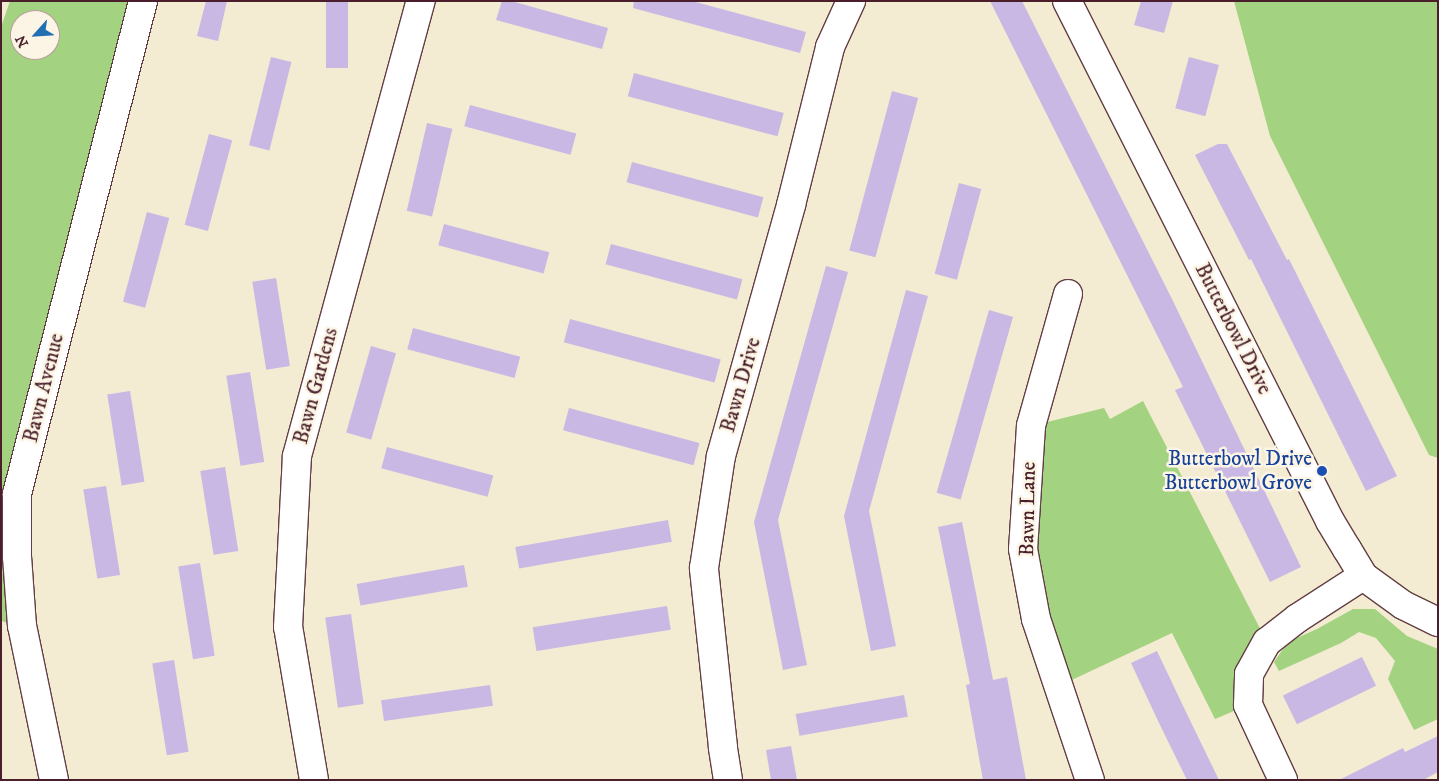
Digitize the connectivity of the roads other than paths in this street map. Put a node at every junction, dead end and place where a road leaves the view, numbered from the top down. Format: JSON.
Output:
{"nodes":[{"id":1,"x":144,"y":1,"type":"edge"},
{"id":2,"x":420,"y":1,"type":"edge"},
{"id":3,"x":851,"y":1,"type":"edge"},
{"id":4,"x":1067,"y":1,"type":"edge"},
{"id":5,"x":1068,"y":294,"type":"dead end"},
{"id":6,"x":1363,"y":576,"type":"junction"},
{"id":7,"x":1438,"y":622,"type":"edge"},
{"id":8,"x":54,"y":780,"type":"edge"},
{"id":9,"x":314,"y":780,"type":"edge"},
{"id":10,"x":728,"y":780,"type":"edge"},
{"id":11,"x":1090,"y":780,"type":"edge"},
{"id":12,"x":1283,"y":780,"type":"edge"}],
"edges":[{"from":1,"to":8,"type":"street","name":"Bawn Avenue"},
{"from":2,"to":9,"type":"street","name":"Bawn Gardens"},
{"from":3,"to":10,"type":"street","name":"Bawn Drive"},
{"from":4,"to":6,"type":"street","name":"Butterbowl Drive"},
{"from":5,"to":11,"type":"street","name":"Bawn Lane"},
{"from":6,"to":7,"type":"street","name":"Butterbowl Drive"},
{"from":6,"to":12,"type":"street"}]}
